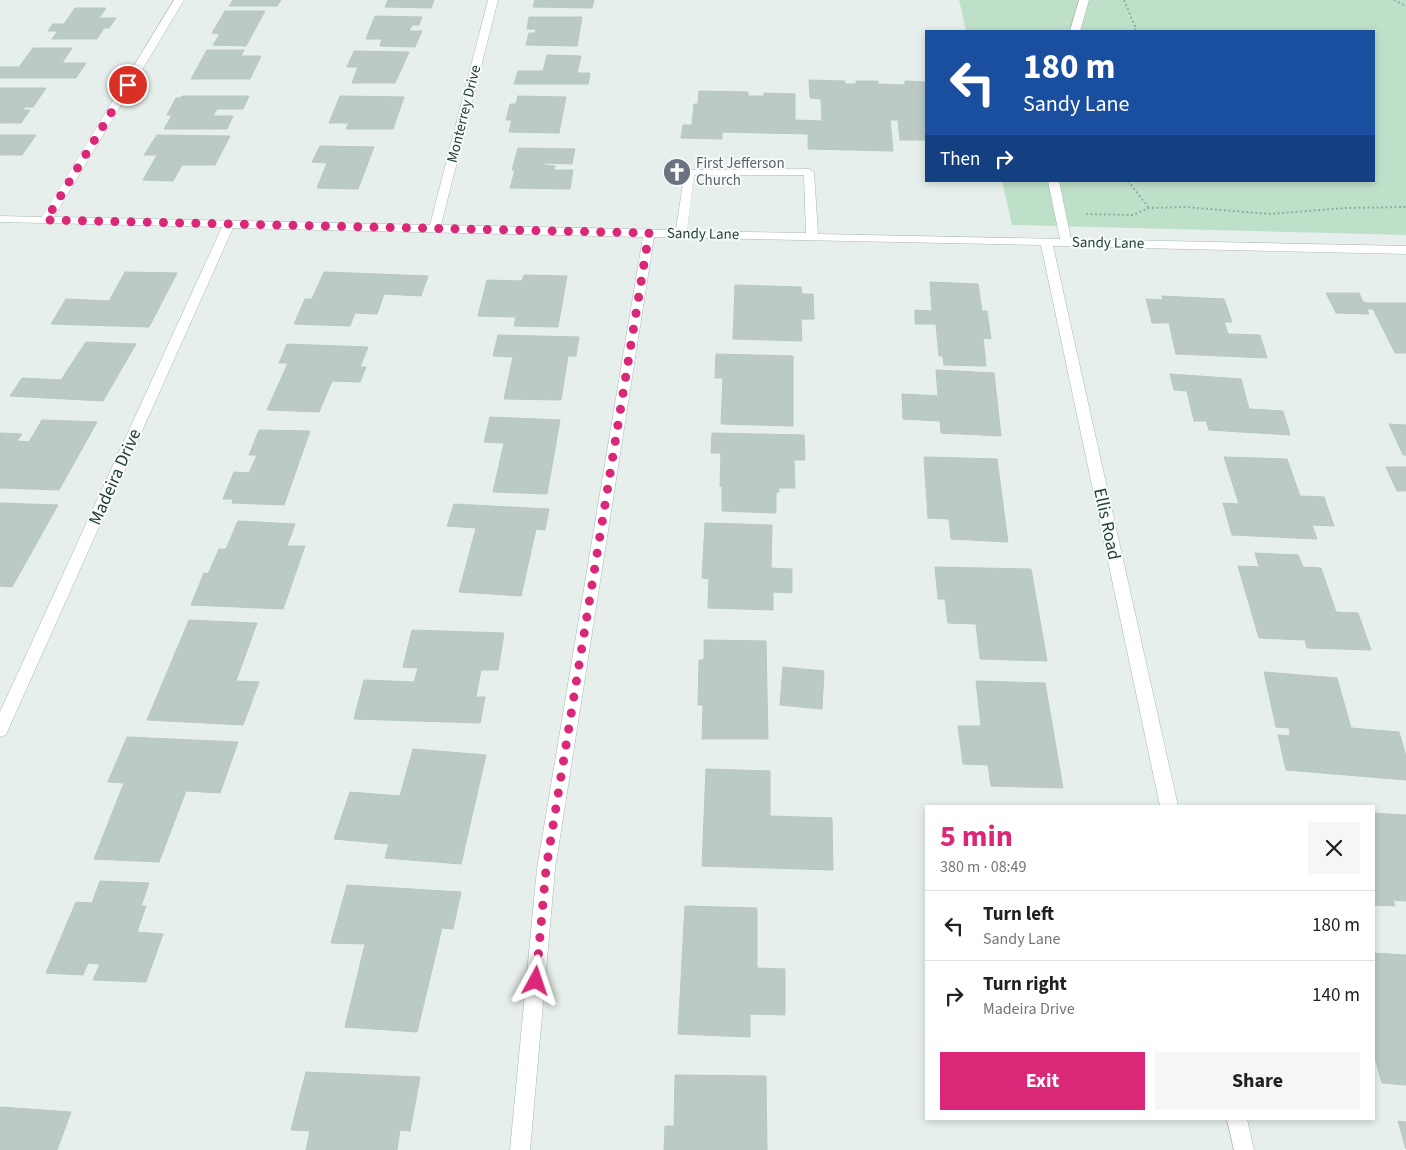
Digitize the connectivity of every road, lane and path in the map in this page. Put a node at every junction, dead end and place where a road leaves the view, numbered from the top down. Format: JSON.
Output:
{"nodes":[{"id":1,"x":179,"y":0,"type":"edge"},
{"id":2,"x":493,"y":0,"type":"edge"},
{"id":3,"x":1084,"y":0,"type":"edge"},
{"id":4,"x":1124,"y":0,"type":"edge"},
{"id":5,"x":1394,"y":0,"type":"edge"},
{"id":6,"x":1406,"y":6,"type":"edge"},
{"id":7,"x":1075,"y":30,"type":"edge"},
{"id":8,"x":1135,"y":30,"type":"edge"},
{"id":9,"x":1053,"y":182,"type":"edge"},
{"id":10,"x":1129,"y":182,"type":"edge"},
{"id":11,"x":1406,"y":207,"type":"edge"},
{"id":12,"x":1149,"y":208,"type":"junction"},
{"id":13,"x":1060,"y":213,"type":"junction"},
{"id":14,"x":0,"y":219,"type":"edge"},
{"id":15,"x":46,"y":220,"type":"junction"},
{"id":16,"x":229,"y":224,"type":"junction"},
{"id":17,"x":435,"y":228,"type":"junction"},
{"id":18,"x":649,"y":233,"type":"junction"},
{"id":19,"x":681,"y":234,"type":"junction"},
{"id":20,"x":812,"y":237,"type":"junction"},
{"id":21,"x":1046,"y":242,"type":"junction"},
{"id":22,"x":1066,"y":242,"type":"junction"},
{"id":23,"x":1406,"y":250,"type":"edge"},
{"id":24,"x":0,"y":730,"type":"edge"},
{"id":25,"x":1169,"y":805,"type":"edge"},
{"id":26,"x":1237,"y":1120,"type":"edge"},
{"id":27,"x":520,"y":1150,"type":"edge"},
{"id":28,"x":1244,"y":1150,"type":"edge"}],
"edges":[{"from":1,"to":15,"type":"street"},
{"from":2,"to":17,"type":"street","name":"Monterrey Drive"},
{"from":3,"to":7,"type":"street"},
{"from":4,"to":8,"type":"path"},
{"from":5,"to":6,"type":"path"},
{"from":9,"to":13,"type":"street"},
{"from":10,"to":12,"type":"path"},
{"from":11,"to":12,"type":"path"},
{"from":12,"to":13,"type":"path"},
{"from":13,"to":22,"type":"street"},
{"from":14,"to":15,"type":"street","name":"Sandy Lane"},
{"from":15,"to":16,"type":"street","name":"Sandy Lane"},
{"from":16,"to":17,"type":"street","name":"Sandy Lane"},
{"from":16,"to":24,"type":"street","name":"Madeira Drive"},
{"from":17,"to":18,"type":"street","name":"Sandy Lane"},
{"from":18,"to":19,"type":"street","name":"Sandy Lane"},
{"from":18,"to":27,"type":"street"},
{"from":19,"to":20,"type":"street","name":"Sandy Lane"},
{"from":19,"to":20,"type":"street"},
{"from":20,"to":21,"type":"street","name":"Sandy Lane"},
{"from":21,"to":22,"type":"street","name":"Sandy Lane"},
{"from":21,"to":25,"type":"street","name":"Ellis Road"},
{"from":22,"to":23,"type":"street","name":"Sandy Lane"},
{"from":26,"to":28,"type":"street"}]}
